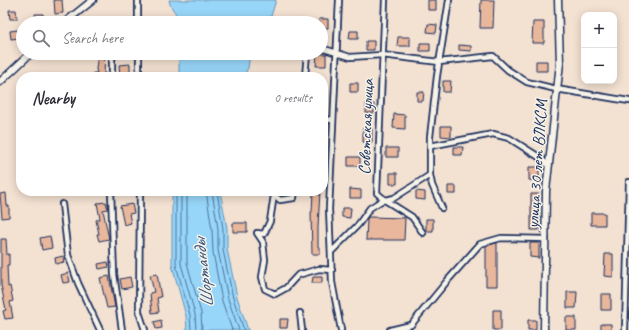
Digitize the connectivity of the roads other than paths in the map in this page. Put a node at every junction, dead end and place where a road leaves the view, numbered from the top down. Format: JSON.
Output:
{"nodes":[{"id":1,"x":94,"y":0,"type":"edge"},
{"id":2,"x":138,"y":0,"type":"edge"},
{"id":3,"x":339,"y":0,"type":"edge"},
{"id":4,"x":385,"y":0,"type":"edge"},
{"id":5,"x":449,"y":0,"type":"edge"},
{"id":6,"x":558,"y":0,"type":"edge"},
{"id":7,"x":73,"y":16,"type":"edge"},
{"id":8,"x":138,"y":16,"type":"edge"},
{"id":9,"x":328,"y":51,"type":"edge"},
{"id":10,"x":336,"y":54,"type":"junction"},
{"id":11,"x":382,"y":55,"type":"junction"},
{"id":12,"x":24,"y":60,"type":"edge"},
{"id":13,"x":112,"y":60,"type":"edge"},
{"id":14,"x":139,"y":60,"type":"edge"},
{"id":15,"x":306,"y":60,"type":"edge"},
{"id":16,"x":439,"y":62,"type":"junction"},
{"id":17,"x":112,"y":72,"type":"edge"},
{"id":18,"x":139,"y":72,"type":"edge"},
{"id":19,"x":305,"y":72,"type":"edge"},
{"id":20,"x":0,"y":82,"type":"edge"},
{"id":21,"x":556,"y":89,"type":"junction"},
{"id":22,"x":629,"y":101,"type":"edge"},
{"id":23,"x":333,"y":118,"type":"junction"},
{"id":24,"x":328,"y":120,"type":"edge"},
{"id":25,"x":430,"y":146,"type":"junction"},
{"id":26,"x":549,"y":166,"type":"junction"},
{"id":27,"x":430,"y":175,"type":"junction"},
{"id":28,"x":629,"y":182,"type":"edge"},
{"id":29,"x":111,"y":196,"type":"edge"},
{"id":30,"x":140,"y":196,"type":"edge"},
{"id":31,"x":274,"y":196,"type":"edge"},
{"id":32,"x":275,"y":196,"type":"edge"},
{"id":33,"x":294,"y":196,"type":"edge"},
{"id":34,"x":385,"y":200,"type":"junction"},
{"id":35,"x":62,"y":204,"type":"dead end"},
{"id":36,"x":442,"y":208,"type":"dead end"},
{"id":37,"x":423,"y":233,"type":"dead end"},
{"id":38,"x":546,"y":239,"type":"junction"},
{"id":39,"x":331,"y":252,"type":"junction"},
{"id":40,"x":332,"y":270,"type":"junction"},
{"id":41,"x":628,"y":276,"type":"edge"},
{"id":42,"x":300,"y":313,"type":"dead end"},
{"id":43,"x":100,"y":330,"type":"edge"},
{"id":44,"x":122,"y":330,"type":"edge"},
{"id":45,"x":144,"y":330,"type":"edge"},
{"id":46,"x":302,"y":330,"type":"edge"},
{"id":47,"x":341,"y":330,"type":"edge"},
{"id":48,"x":390,"y":330,"type":"edge"},
{"id":49,"x":544,"y":330,"type":"edge"},
{"id":50,"x":625,"y":330,"type":"edge"}],
"edges":[{"from":1,"to":7,"type":"street"},
{"from":2,"to":8,"type":"street"},
{"from":3,"to":10,"type":"street"},
{"from":4,"to":11,"type":"street","name":"Советская улица"},
{"from":5,"to":16,"type":"street"},
{"from":6,"to":21,"type":"street","name":"улица 30 лет ВЛКСМ"},
{"from":9,"to":10,"type":"street"},
{"from":10,"to":11,"type":"street"},
{"from":10,"to":23,"type":"street"},
{"from":11,"to":16,"type":"street"},
{"from":11,"to":34,"type":"street","name":"Советская улица"},
{"from":12,"to":20,"type":"street"},
{"from":13,"to":17,"type":"street"},
{"from":14,"to":18,"type":"street"},
{"from":15,"to":19,"type":"street"},
{"from":16,"to":21,"type":"street"},
{"from":16,"to":25,"type":"street"},
{"from":21,"to":22,"type":"street"},
{"from":21,"to":26,"type":"street","name":"улица 30 лет ВЛКСМ"},
{"from":23,"to":24,"type":"street"},
{"from":23,"to":39,"type":"street"},
{"from":25,"to":26,"type":"street"},
{"from":25,"to":27,"type":"street"},
{"from":26,"to":38,"type":"street","name":"улица 30 лет ВЛКСМ"},
{"from":27,"to":34,"type":"street"},
{"from":27,"to":36,"type":"street"},
{"from":28,"to":41,"type":"street"},
{"from":29,"to":44,"type":"street"},
{"from":30,"to":45,"type":"street"},
{"from":31,"to":40,"type":"street"},
{"from":32,"to":33,"type":"street"},
{"from":34,"to":37,"type":"street"},
{"from":34,"to":39,"type":"street"},
{"from":35,"to":43,"type":"street"},
{"from":38,"to":48,"type":"street"},
{"from":38,"to":49,"type":"street","name":"улица 30 лет ВЛКСМ"},
{"from":39,"to":40,"type":"street"},
{"from":40,"to":47,"type":"street"},
{"from":41,"to":50,"type":"street"},
{"from":42,"to":46,"type":"street"}]}
